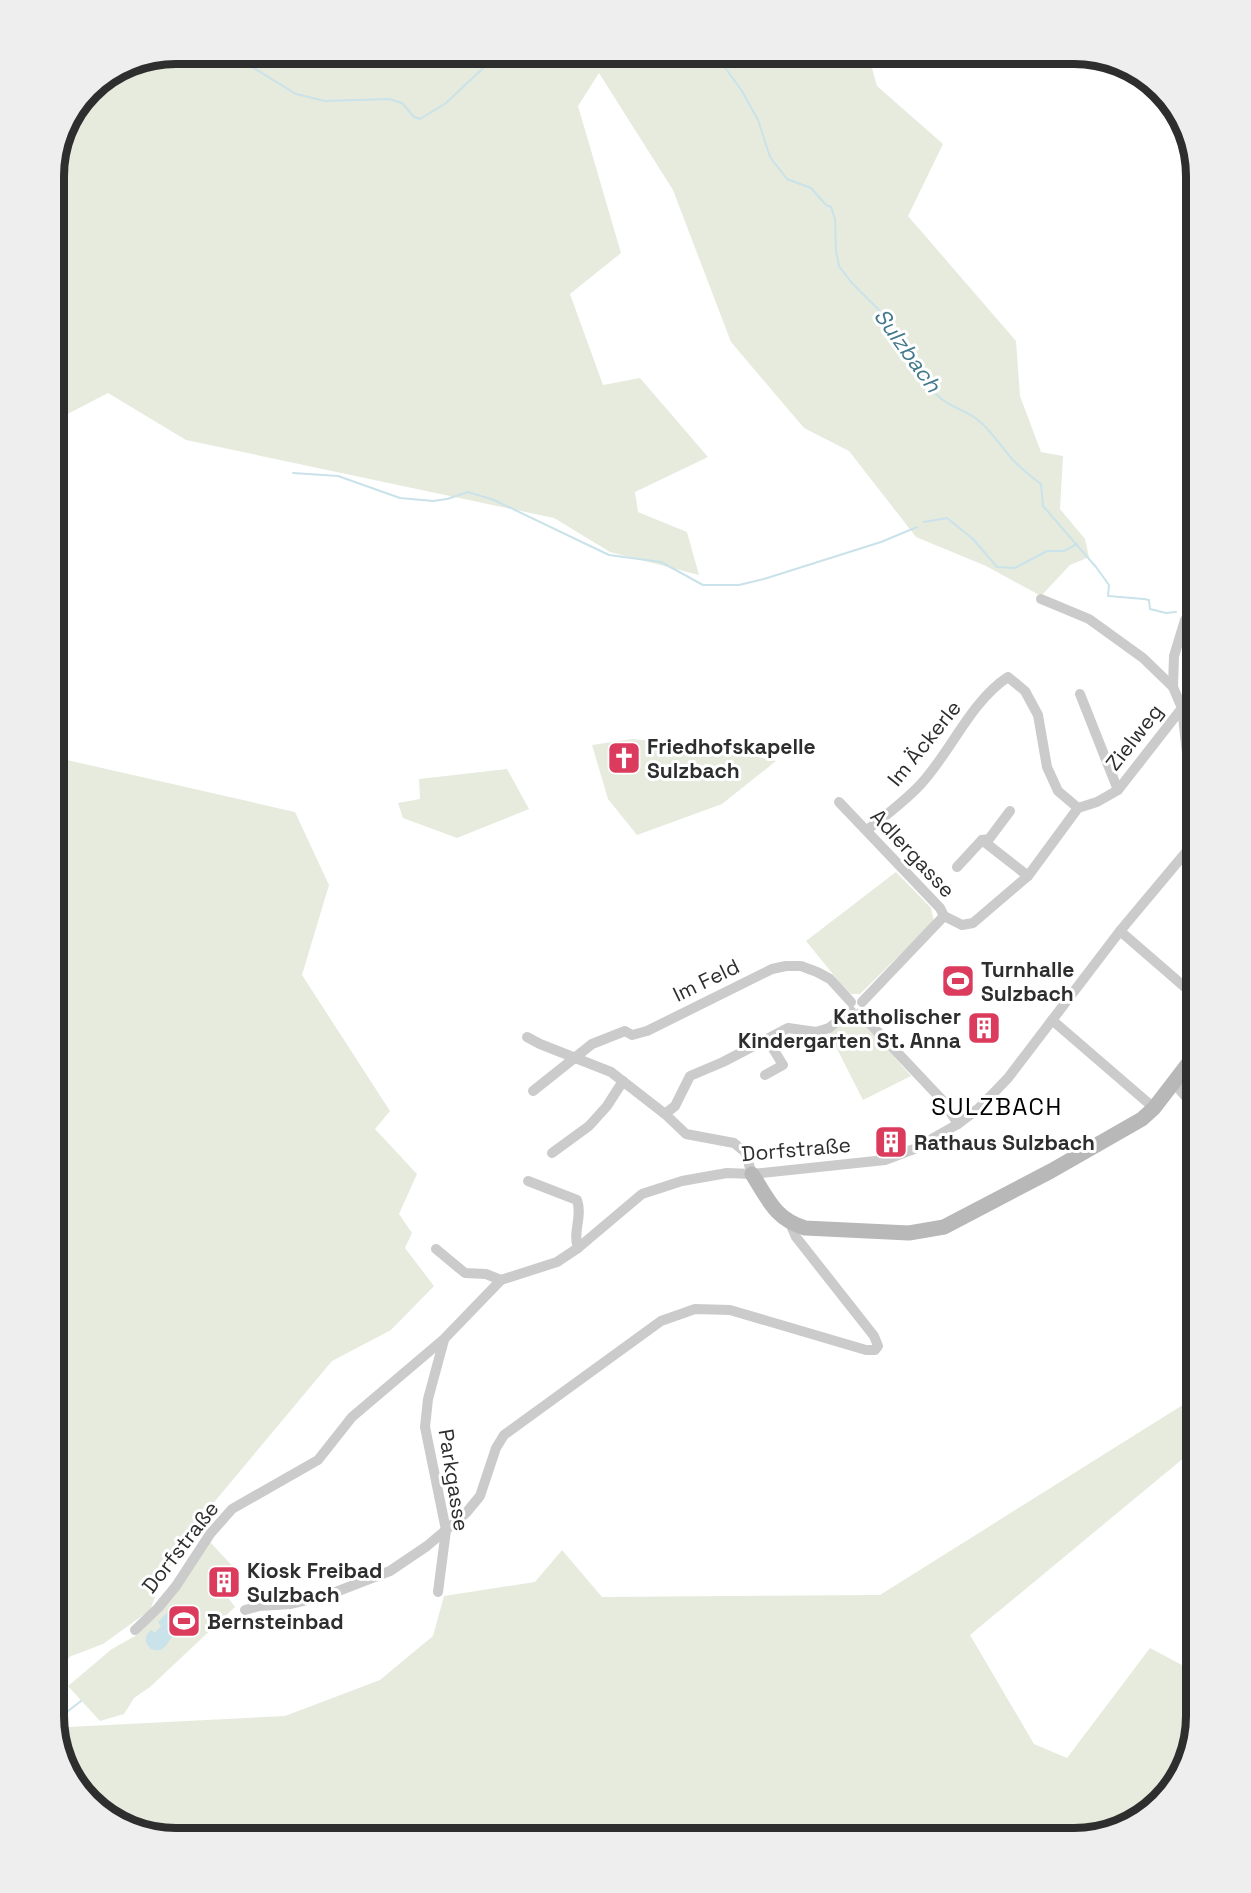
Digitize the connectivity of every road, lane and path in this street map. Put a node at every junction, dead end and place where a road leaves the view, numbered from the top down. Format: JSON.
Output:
{"nodes":[{"id":1,"x":1041,"y":599,"type":"dead end"},
{"id":2,"x":1185,"y":620,"type":"dead end"},
{"id":3,"x":1173,"y":687,"type":"junction"},
{"id":4,"x":1080,"y":694,"type":"dead end"},
{"id":5,"x":1182,"y":708,"type":"junction"},
{"id":6,"x":1186,"y":744,"type":"edge"},
{"id":7,"x":1118,"y":790,"type":"junction"},
{"id":8,"x":839,"y":802,"type":"dead end"},
{"id":9,"x":1078,"y":808,"type":"junction"},
{"id":10,"x":1010,"y":811,"type":"dead end"},
{"id":11,"x":867,"y":830,"type":"junction"},
{"id":12,"x":982,"y":840,"type":"junction"},
{"id":13,"x":1186,"y":852,"type":"edge"},
{"id":14,"x":957,"y":867,"type":"dead end"},
{"id":15,"x":1028,"y":876,"type":"junction"},
{"id":16,"x":944,"y":916,"type":"junction"},
{"id":17,"x":1120,"y":931,"type":"junction"},
{"id":18,"x":1186,"y":989,"type":"edge"},
{"id":19,"x":856,"y":1007,"type":"junction"},
{"id":20,"x":1052,"y":1020,"type":"junction"},
{"id":21,"x":527,"y":1036,"type":"dead end"},
{"id":22,"x":767,"y":1039,"type":"junction"},
{"id":23,"x":575,"y":1057,"type":"junction"},
{"id":24,"x":1186,"y":1067,"type":"edge"},
{"id":25,"x":765,"y":1075,"type":"dead end"},
{"id":26,"x":623,"y":1081,"type":"junction"},
{"id":27,"x":1174,"y":1083,"type":"junction"},
{"id":28,"x":533,"y":1091,"type":"dead end"},
{"id":29,"x":1186,"y":1097,"type":"edge"},
{"id":30,"x":1155,"y":1108,"type":"junction"},
{"id":31,"x":665,"y":1114,"type":"junction"},
{"id":32,"x":958,"y":1124,"type":"junction"},
{"id":33,"x":552,"y":1153,"type":"dead end"},
{"id":34,"x":752,"y":1174,"type":"junction"},
{"id":35,"x":528,"y":1181,"type":"dead end"},
{"id":36,"x":790,"y":1223,"type":"junction"},
{"id":37,"x":578,"y":1248,"type":"junction"},
{"id":38,"x":436,"y":1249,"type":"dead end"},
{"id":39,"x":501,"y":1280,"type":"junction"},
{"id":40,"x":444,"y":1340,"type":"junction"},
{"id":41,"x":446,"y":1530,"type":"junction"},
{"id":42,"x":438,"y":1592,"type":"dead end"},
{"id":43,"x":245,"y":1610,"type":"dead end"},
{"id":44,"x":135,"y":1630,"type":"dead end"}],
"edges":[{"from":1,"to":3,"type":"street"},
{"from":2,"to":3,"type":"street"},
{"from":3,"to":5,"type":"street"},
{"from":4,"to":7,"type":"street","name":"Zielweg"},
{"from":5,"to":6,"type":"street"},
{"from":5,"to":7,"type":"street","name":"Zielweg"},
{"from":7,"to":9,"type":"street","name":"Zielweg"},
{"from":8,"to":11,"type":"street","name":"Adlergasse"},
{"from":9,"to":11,"type":"street","name":"Im Äckerle"},
{"from":9,"to":15,"type":"street"},
{"from":10,"to":12,"type":"street"},
{"from":11,"to":16,"type":"street","name":"Adlergasse"},
{"from":12,"to":14,"type":"street"},
{"from":12,"to":15,"type":"street"},
{"from":13,"to":17,"type":"street","name":"Dorfstraße"},
{"from":15,"to":16,"type":"street","name":"Adlergasse"},
{"from":16,"to":19,"type":"street"},
{"from":17,"to":18,"type":"street"},
{"from":17,"to":20,"type":"street","name":"Dorfstraße"},
{"from":19,"to":22,"type":"street"},
{"from":19,"to":23,"type":"street","name":"Im Feld"},
{"from":19,"to":32,"type":"street"},
{"from":20,"to":30,"type":"street"},
{"from":20,"to":32,"type":"street","name":"Dorfstraße"},
{"from":21,"to":23,"type":"street"},
{"from":22,"to":25,"type":"street"},
{"from":22,"to":31,"type":"street"},
{"from":23,"to":26,"type":"street"},
{"from":23,"to":28,"type":"street"},
{"from":24,"to":27,"type":"street"},
{"from":26,"to":31,"type":"street"},
{"from":26,"to":33,"type":"street"},
{"from":27,"to":29,"type":"street"},
{"from":27,"to":30,"type":"street"},
{"from":30,"to":36,"type":"street"},
{"from":31,"to":34,"type":"street"},
{"from":32,"to":34,"type":"street","name":"Dorfstraße"},
{"from":34,"to":36,"type":"street"},
{"from":34,"to":37,"type":"street","name":"Dorfstraße"},
{"from":35,"to":37,"type":"street"},
{"from":36,"to":41,"type":"street"},
{"from":37,"to":39,"type":"street","name":"Dorfstraße"},
{"from":38,"to":39,"type":"street"},
{"from":39,"to":40,"type":"street","name":"Dorfstraße"},
{"from":40,"to":41,"type":"street","name":"Parkgasse"},
{"from":40,"to":44,"type":"street","name":"Dorfstraße"},
{"from":41,"to":42,"type":"street","name":"Parkgasse"},
{"from":41,"to":43,"type":"street"}]}
